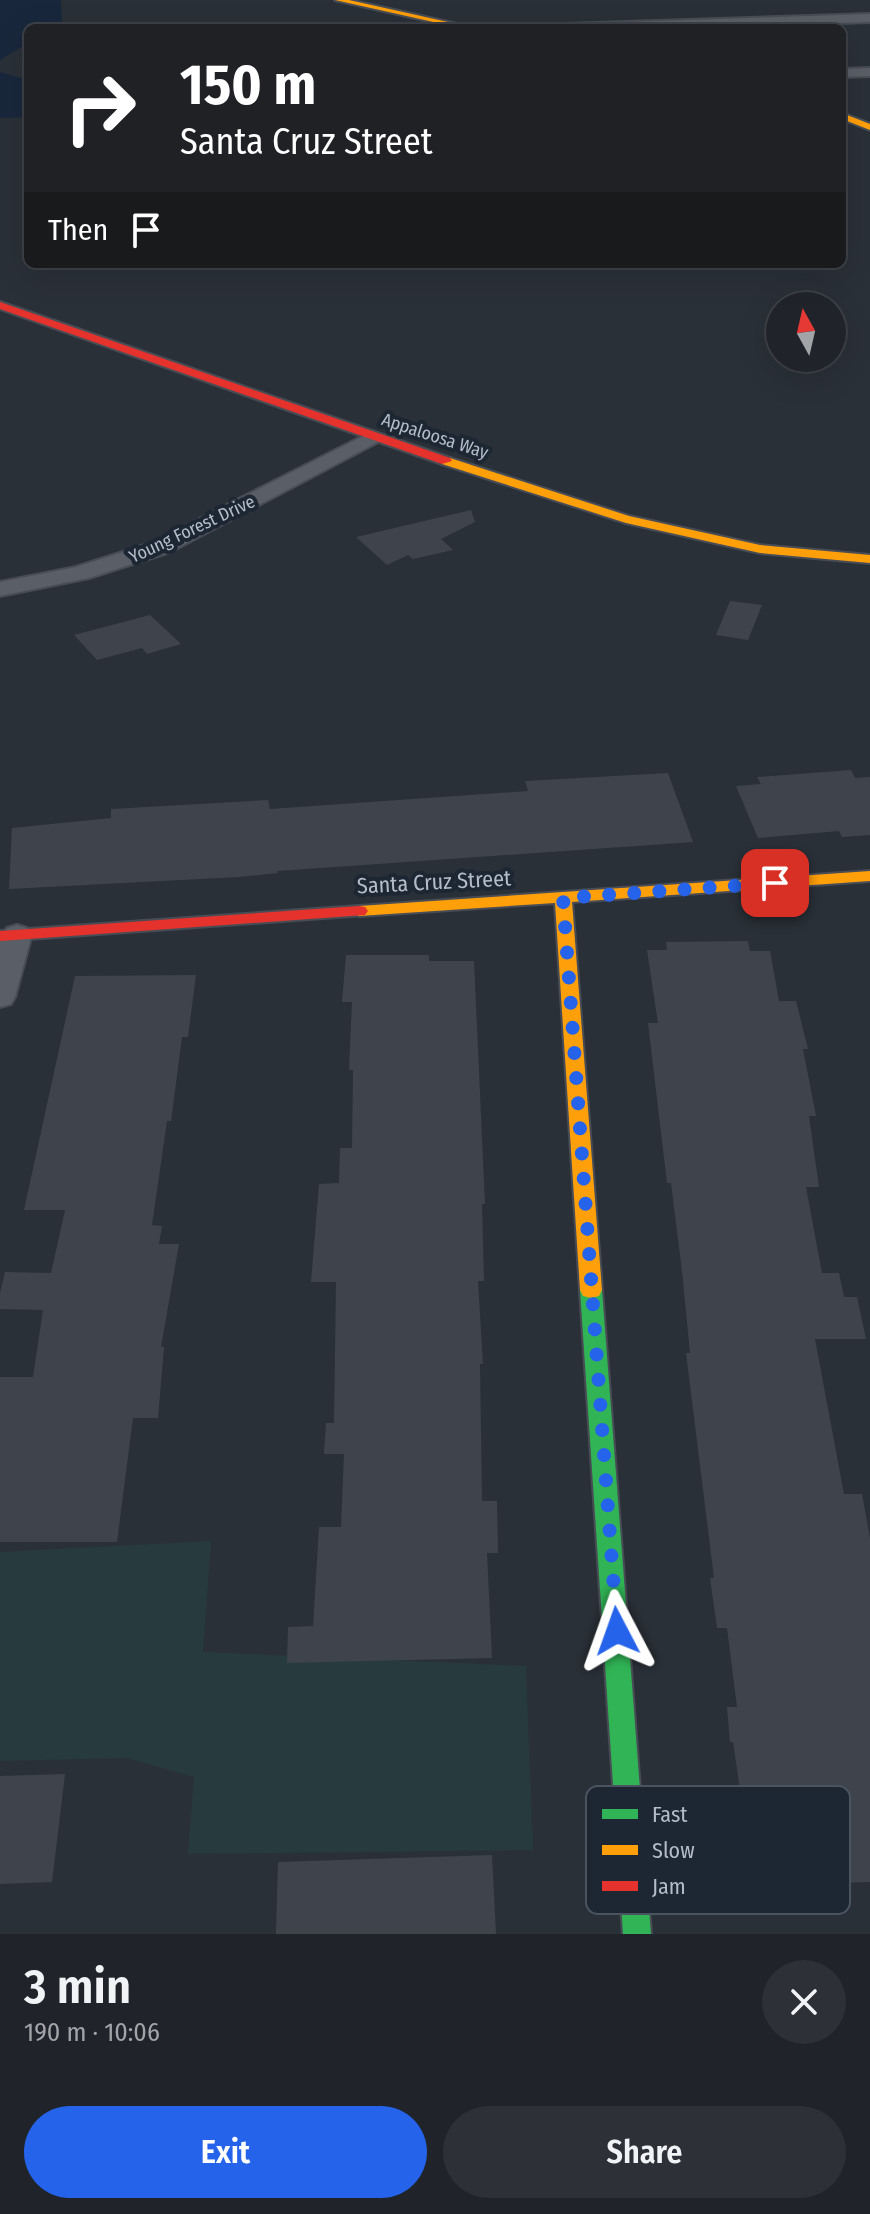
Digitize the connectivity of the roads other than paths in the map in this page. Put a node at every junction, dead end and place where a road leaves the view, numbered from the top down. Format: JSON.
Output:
{"nodes":[{"id":1,"x":339,"y":0,"type":"edge"},
{"id":2,"x":870,"y":18,"type":"edge"},
{"id":3,"x":452,"y":24,"type":"edge"},
{"id":4,"x":687,"y":24,"type":"edge"},
{"id":5,"x":870,"y":72,"type":"edge"},
{"id":6,"x":846,"y":73,"type":"edge"},
{"id":7,"x":846,"y":118,"type":"edge"},
{"id":8,"x":870,"y":127,"type":"edge"},
{"id":9,"x":0,"y":305,"type":"edge"},
{"id":10,"x":373,"y":437,"type":"junction"},
{"id":11,"x":870,"y":559,"type":"edge"},
{"id":12,"x":0,"y":589,"type":"edge"},
{"id":13,"x":870,"y":876,"type":"edge"},
{"id":14,"x":563,"y":898,"type":"junction"},
{"id":15,"x":9,"y":935,"type":"edge"},
{"id":16,"x":0,"y":997,"type":"edge"},
{"id":17,"x":626,"y":1786,"type":"edge"},
{"id":18,"x":636,"y":1914,"type":"edge"},
{"id":19,"x":637,"y":1934,"type":"edge"}],
"edges":[{"from":1,"to":3,"type":"street"},
{"from":2,"to":4,"type":"street"},
{"from":5,"to":6,"type":"street"},
{"from":7,"to":8,"type":"street"},
{"from":9,"to":10,"type":"street","name":"Appaloosa Way"},
{"from":10,"to":11,"type":"street","name":"Appaloosa Way"},
{"from":10,"to":12,"type":"street","name":"Young Forest Drive"},
{"from":13,"to":14,"type":"street","name":"Santa Cruz Street"},
{"from":14,"to":15,"type":"street","name":"Santa Cruz Street"},
{"from":14,"to":17,"type":"street"},
{"from":15,"to":16,"type":"street"},
{"from":18,"to":19,"type":"street"}]}
